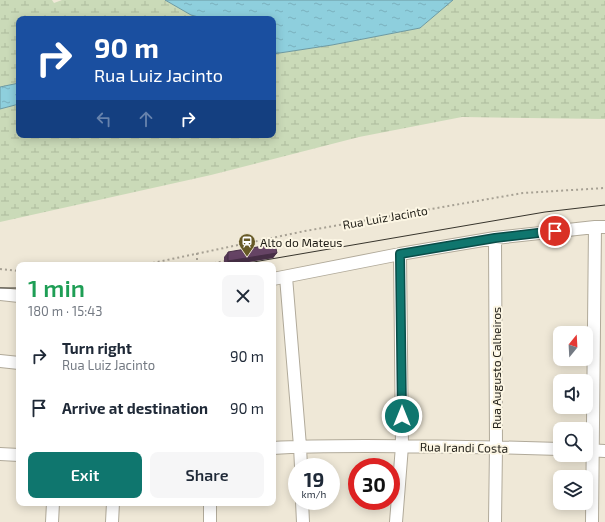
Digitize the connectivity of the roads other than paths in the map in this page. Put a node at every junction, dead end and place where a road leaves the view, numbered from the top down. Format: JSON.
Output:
{"nodes":[{"id":1,"x":600,"y":227,"type":"edge"},
{"id":2,"x":495,"y":238,"type":"junction"},
{"id":3,"x":400,"y":254,"type":"junction"},
{"id":4,"x":286,"y":277,"type":"junction"},
{"id":5,"x":276,"y":279,"type":"edge"},
{"id":6,"x":0,"y":294,"type":"edge"},
{"id":7,"x":16,"y":296,"type":"edge"},
{"id":8,"x":0,"y":361,"type":"edge"},
{"id":9,"x":16,"y":363,"type":"edge"},
{"id":10,"x":300,"y":446,"type":"junction"},
{"id":11,"x":402,"y":446,"type":"junction"},
{"id":12,"x":496,"y":447,"type":"junction"},
{"id":13,"x":276,"y":448,"type":"edge"},
{"id":14,"x":553,"y":449,"type":"edge"},
{"id":15,"x":595,"y":451,"type":"edge"},
{"id":16,"x":0,"y":454,"type":"edge"},
{"id":17,"x":16,"y":454,"type":"edge"},
{"id":18,"x":301,"y":458,"type":"edge"},
{"id":19,"x":53,"y":506,"type":"edge"},
{"id":20,"x":113,"y":506,"type":"edge"},
{"id":21,"x":210,"y":506,"type":"edge"},
{"id":22,"x":302,"y":510,"type":"edge"},
{"id":23,"x":52,"y":522,"type":"edge"},
{"id":24,"x":112,"y":522,"type":"edge"},
{"id":25,"x":210,"y":522,"type":"edge"},
{"id":26,"x":302,"y":522,"type":"edge"},
{"id":27,"x":396,"y":522,"type":"edge"},
{"id":28,"x":495,"y":522,"type":"edge"},
{"id":29,"x":592,"y":522,"type":"edge"}],
"edges":[{"from":1,"to":2,"type":"street"},
{"from":1,"to":15,"type":"street"},
{"from":2,"to":3,"type":"street"},
{"from":2,"to":12,"type":"street","name":"Rua Augusto Calheiros"},
{"from":3,"to":4,"type":"street"},
{"from":3,"to":11,"type":"street"},
{"from":4,"to":5,"type":"street"},
{"from":4,"to":10,"type":"street"},
{"from":6,"to":7,"type":"street"},
{"from":8,"to":9,"type":"street"},
{"from":10,"to":11,"type":"street","name":"Rua Irandi Costa"},
{"from":10,"to":13,"type":"street","name":"Rua Irandi Costa"},
{"from":10,"to":18,"type":"street"},
{"from":11,"to":12,"type":"street","name":"Rua Irandi Costa"},
{"from":11,"to":27,"type":"street"},
{"from":12,"to":14,"type":"street","name":"Rua Irandi Costa"},
{"from":12,"to":28,"type":"street","name":"Rua Augusto Calheiros"},
{"from":15,"to":29,"type":"street"},
{"from":16,"to":17,"type":"street"},
{"from":19,"to":23,"type":"street"},
{"from":20,"to":24,"type":"street"},
{"from":21,"to":25,"type":"street"},
{"from":22,"to":26,"type":"street"}]}
